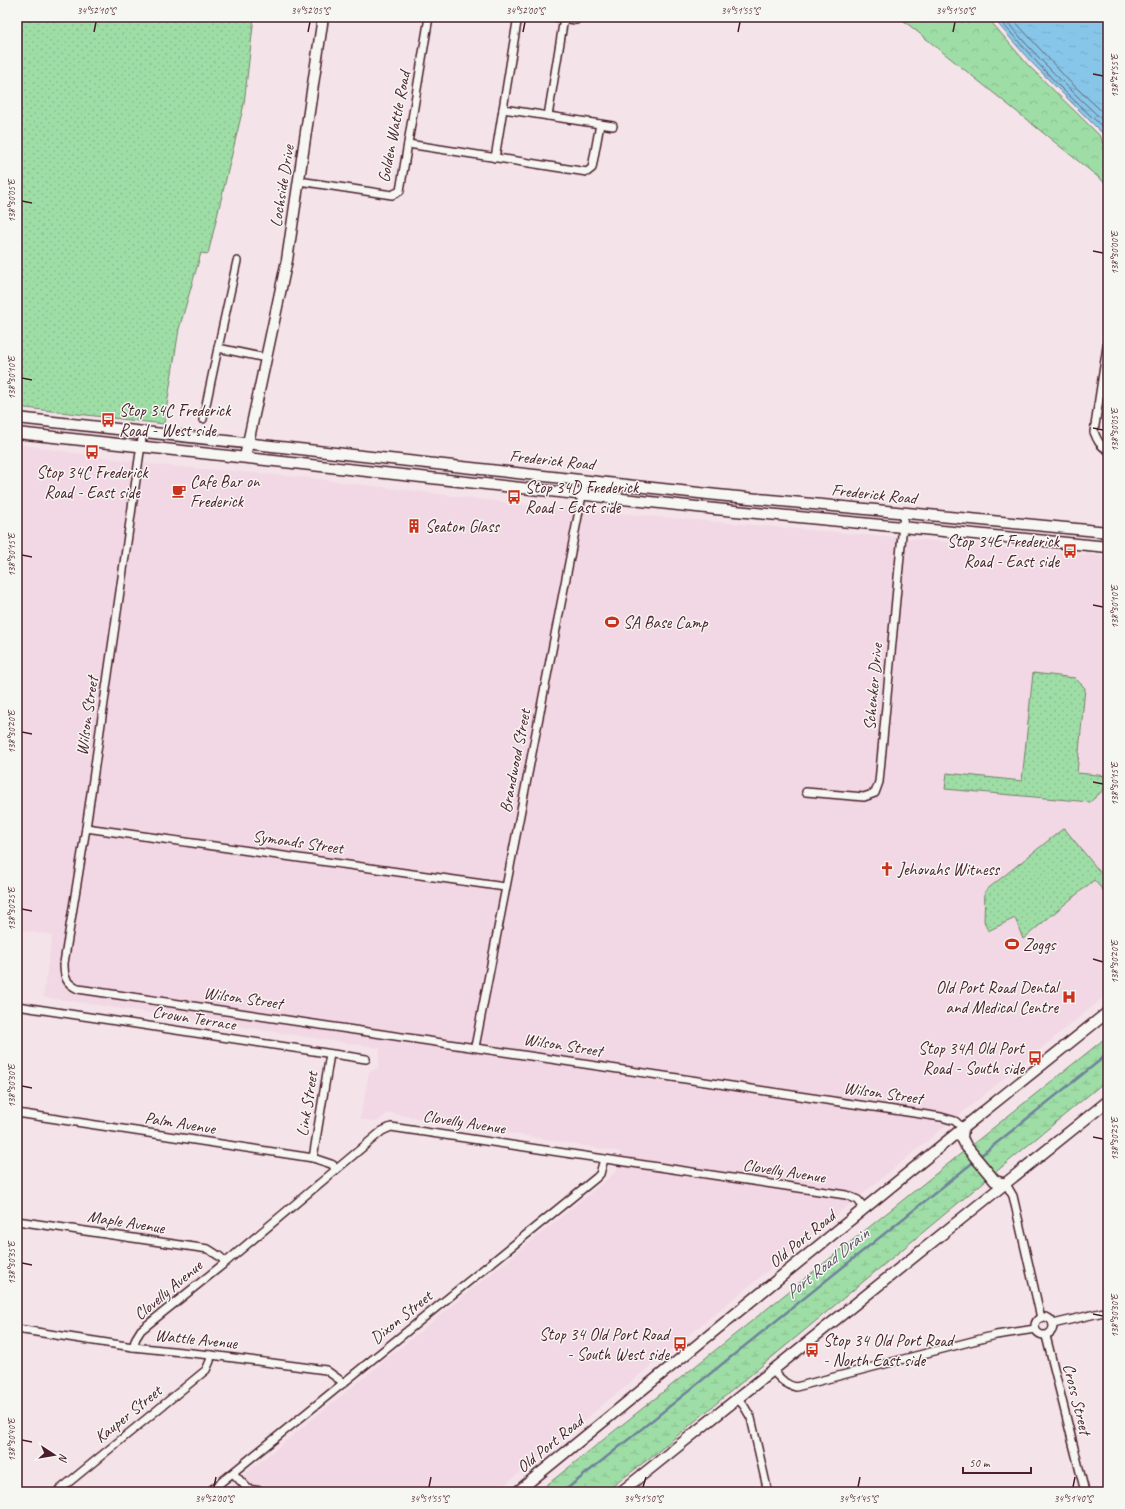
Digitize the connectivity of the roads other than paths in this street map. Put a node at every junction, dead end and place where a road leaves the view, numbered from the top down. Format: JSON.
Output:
{"nodes":[{"id":1,"x":323,"y":17,"type":"edge"},
{"id":2,"x":429,"y":17,"type":"edge"},
{"id":3,"x":514,"y":17,"type":"edge"},
{"id":4,"x":555,"y":17,"type":"edge"},
{"id":5,"x":564,"y":18,"type":"junction"},
{"id":6,"x":576,"y":20,"type":"dead end"},
{"id":7,"x":503,"y":109,"type":"junction"},
{"id":8,"x":548,"y":116,"type":"junction"},
{"id":9,"x":600,"y":124,"type":"junction"},
{"id":10,"x":613,"y":126,"type":"dead end"},
{"id":11,"x":408,"y":144,"type":"junction"},
{"id":12,"x":495,"y":158,"type":"junction"},
{"id":13,"x":300,"y":182,"type":"junction"},
{"id":14,"x":237,"y":261,"type":"dead end"},
{"id":15,"x":1108,"y":340,"type":"edge"},
{"id":16,"x":218,"y":348,"type":"junction"},
{"id":17,"x":266,"y":358,"type":"junction"},
{"id":18,"x":17,"y":418,"type":"edge"},
{"id":19,"x":203,"y":419,"type":"dead end"},
{"id":20,"x":143,"y":431,"type":"junction"},
{"id":21,"x":17,"y":433,"type":"edge"},
{"id":22,"x":248,"y":443,"type":"junction"},
{"id":23,"x":141,"y":446,"type":"junction"},
{"id":24,"x":1108,"y":450,"type":"edge"},
{"id":25,"x":245,"y":457,"type":"junction"},
{"id":26,"x":585,"y":480,"type":"junction"},
{"id":27,"x":582,"y":494,"type":"junction"},
{"id":28,"x":904,"y":513,"type":"junction"},
{"id":29,"x":902,"y":527,"type":"junction"},
{"id":30,"x":1108,"y":532,"type":"edge"},
{"id":31,"x":1108,"y":546,"type":"edge"},
{"id":32,"x":806,"y":792,"type":"dead end"},
{"id":33,"x":86,"y":828,"type":"junction"},
{"id":34,"x":506,"y":887,"type":"junction"},
{"id":35,"x":17,"y":1006,"type":"edge"},
{"id":36,"x":1108,"y":1012,"type":"edge"},
{"id":37,"x":475,"y":1047,"type":"junction"},
{"id":38,"x":330,"y":1054,"type":"junction"},
{"id":39,"x":366,"y":1060,"type":"dead end"},
{"id":40,"x":1108,"y":1101,"type":"edge"},
{"id":41,"x":17,"y":1112,"type":"edge"},
{"id":42,"x":963,"y":1128,"type":"junction"},
{"id":43,"x":314,"y":1158,"type":"junction"},
{"id":44,"x":604,"y":1159,"type":"junction"},
{"id":45,"x":335,"y":1170,"type":"junction"},
{"id":46,"x":1006,"y":1184,"type":"junction"},
{"id":47,"x":866,"y":1209,"type":"junction"},
{"id":48,"x":17,"y":1221,"type":"edge"},
{"id":49,"x":226,"y":1262,"type":"junction"},
{"id":50,"x":1108,"y":1311,"type":"edge"},
{"id":51,"x":1041,"y":1318,"type":"junction"},
{"id":52,"x":1053,"y":1324,"type":"junction"},
{"id":53,"x":17,"y":1329,"type":"edge"},
{"id":54,"x":1035,"y":1329,"type":"junction"},
{"id":55,"x":1046,"y":1336,"type":"junction"},
{"id":56,"x":133,"y":1347,"type":"junction"},
{"id":57,"x":212,"y":1355,"type":"junction"},
{"id":58,"x":773,"y":1371,"type":"junction"},
{"id":59,"x":344,"y":1383,"type":"junction"},
{"id":60,"x":738,"y":1399,"type":"junction"},
{"id":61,"x":233,"y":1473,"type":"junction"},
{"id":62,"x":57,"y":1492,"type":"edge"},
{"id":63,"x":209,"y":1492,"type":"edge"},
{"id":64,"x":266,"y":1492,"type":"edge"},
{"id":65,"x":517,"y":1492,"type":"edge"},
{"id":66,"x":621,"y":1492,"type":"edge"},
{"id":67,"x":768,"y":1492,"type":"edge"},
{"id":68,"x":1085,"y":1492,"type":"edge"}],
"edges":[{"from":1,"to":13,"type":"main road","name":"Lochside Drive"},
{"from":2,"to":11,"type":"street","name":"Golden Wattle Road"},
{"from":3,"to":7,"type":"street"},
{"from":4,"to":5,"type":"street"},
{"from":5,"to":6,"type":"street"},
{"from":5,"to":8,"type":"street"},
{"from":7,"to":8,"type":"street"},
{"from":7,"to":12,"type":"street"},
{"from":8,"to":9,"type":"street"},
{"from":9,"to":10,"type":"street"},
{"from":9,"to":12,"type":"street"},
{"from":11,"to":12,"type":"street"},
{"from":11,"to":13,"type":"street","name":"Golden Wattle Road"},
{"from":13,"to":17,"type":"main road","name":"Lochside Drive"},
{"from":14,"to":16,"type":"street"},
{"from":15,"to":24,"type":"street"},
{"from":16,"to":17,"type":"street"},
{"from":16,"to":19,"type":"street"},
{"from":17,"to":22,"type":"main road","name":"Lochside Drive"},
{"from":18,"to":20,"type":"main road","name":"Frederick Road"},
{"from":20,"to":22,"type":"main road","name":"Frederick Road"},
{"from":20,"to":23,"type":"street","name":"Wilson Street"},
{"from":21,"to":23,"type":"main road","name":"Frederick Road"},
{"from":22,"to":25,"type":"main road","name":"Lochside Drive"},
{"from":22,"to":26,"type":"main road","name":"Frederick Road"},
{"from":23,"to":25,"type":"main road","name":"Frederick Road"},
{"from":23,"to":33,"type":"street","name":"Wilson Street"},
{"from":25,"to":27,"type":"main road","name":"Frederick Road"},
{"from":26,"to":27,"type":"street","name":"Brandwood Street"},
{"from":26,"to":28,"type":"main road","name":"Frederick Road"},
{"from":27,"to":29,"type":"main road","name":"Frederick Road"},
{"from":27,"to":34,"type":"street","name":"Brandwood Street"},
{"from":28,"to":29,"type":"street","name":"Schenker Drive"},
{"from":28,"to":30,"type":"main road","name":"Frederick Road"},
{"from":29,"to":31,"type":"main road","name":"Frederick Road"},
{"from":29,"to":32,"type":"street","name":"Schenker Drive"},
{"from":33,"to":34,"type":"street","name":"Symonds Street"},
{"from":33,"to":37,"type":"street","name":"Wilson Street"},
{"from":34,"to":37,"type":"street","name":"Brandwood Street"},
{"from":35,"to":38,"type":"street","name":"Crown Terrace"},
{"from":36,"to":42,"type":"main road","name":"Old Port Road"},
{"from":37,"to":42,"type":"street","name":"Wilson Street"},
{"from":38,"to":39,"type":"street","name":"Crown Terrace"},
{"from":38,"to":43,"type":"street","name":"Link Street"},
{"from":40,"to":46,"type":"main road"},
{"from":41,"to":43,"type":"street","name":"Palm Avenue"},
{"from":42,"to":46,"type":"main road"},
{"from":42,"to":47,"type":"main road","name":"Old Port Road"},
{"from":43,"to":45,"type":"street","name":"Palm Avenue"},
{"from":44,"to":45,"type":"street","name":"Clovelly Avenue"},
{"from":44,"to":47,"type":"street","name":"Clovelly Avenue"},
{"from":44,"to":59,"type":"street","name":"Dixon Street"},
{"from":45,"to":49,"type":"street","name":"Clovelly Avenue"},
{"from":46,"to":51,"type":"street"},
{"from":46,"to":58,"type":"main road"},
{"from":47,"to":65,"type":"main road","name":"Old Port Road"},
{"from":48,"to":49,"type":"street","name":"Maple Avenue"},
{"from":49,"to":56,"type":"street","name":"Clovelly Avenue"},
{"from":50,"to":52,"type":"street"},
{"from":51,"to":52,"type":"street"},
{"from":51,"to":54,"type":"street"},
{"from":52,"to":55,"type":"street"},
{"from":53,"to":56,"type":"street","name":"Wattle Avenue"},
{"from":54,"to":55,"type":"street"},
{"from":54,"to":58,"type":"street"},
{"from":55,"to":68,"type":"street","name":"Cross Street"},
{"from":56,"to":57,"type":"street","name":"Wattle Avenue"},
{"from":57,"to":59,"type":"street","name":"Wattle Avenue"},
{"from":57,"to":62,"type":"street","name":"Kauper Street"},
{"from":58,"to":60,"type":"main road"},
{"from":59,"to":61,"type":"street","name":"Dixon Street"},
{"from":60,"to":66,"type":"main road"},
{"from":60,"to":67,"type":"street"},
{"from":61,"to":63,"type":"street","name":"Dixon Street"},
{"from":61,"to":64,"type":"street"}]}
